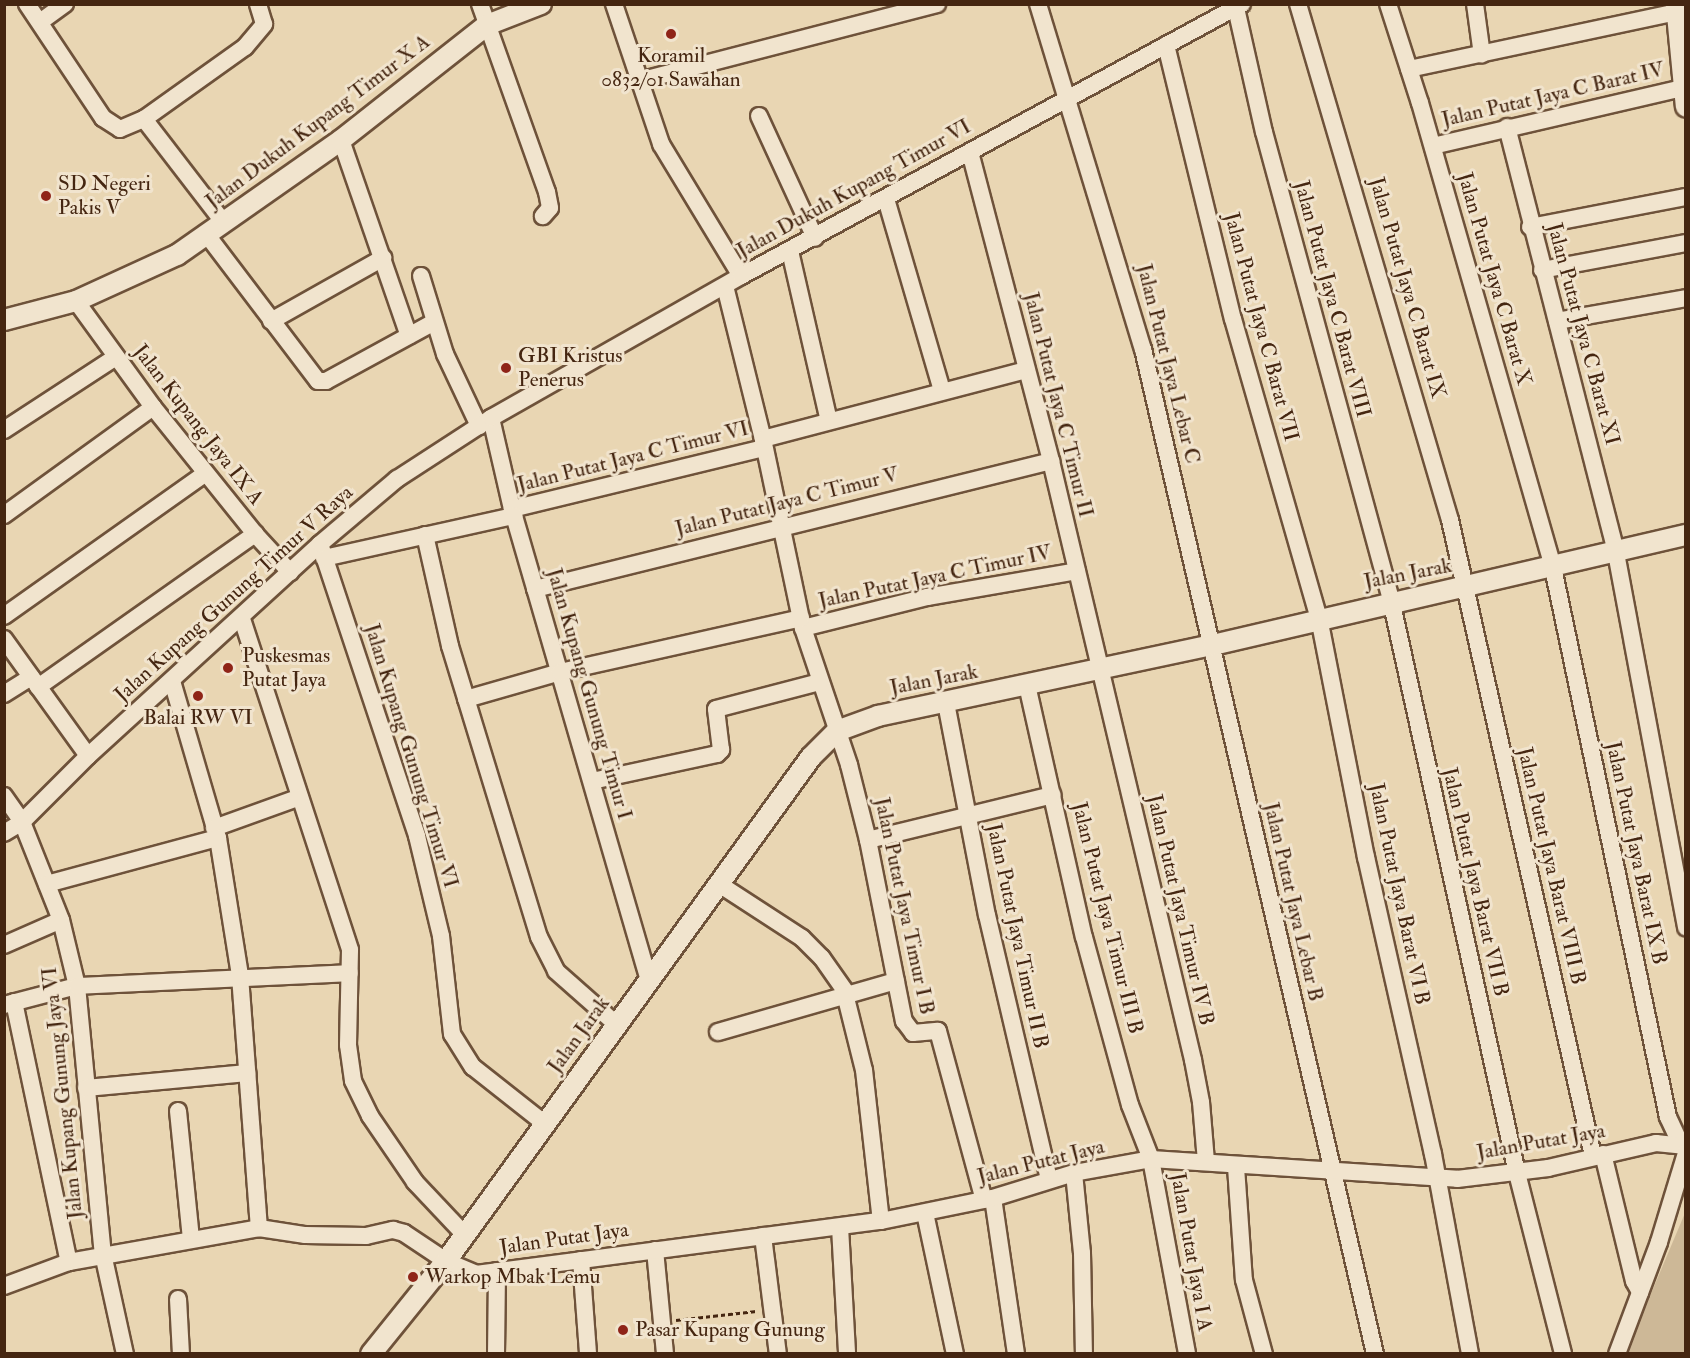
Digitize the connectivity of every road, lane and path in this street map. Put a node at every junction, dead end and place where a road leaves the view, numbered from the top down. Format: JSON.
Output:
{"nodes":[{"id":1,"x":27,"y":4,"type":"edge"},
{"id":2,"x":65,"y":4,"type":"edge"},
{"id":3,"x":258,"y":4,"type":"edge"},
{"id":4,"x":480,"y":4,"type":"edge"},
{"id":5,"x":541,"y":4,"type":"edge"},
{"id":6,"x":614,"y":4,"type":"edge"},
{"id":7,"x":937,"y":4,"type":"edge"},
{"id":8,"x":1038,"y":4,"type":"edge"},
{"id":9,"x":1298,"y":4,"type":"edge"},
{"id":10,"x":1388,"y":4,"type":"edge"},
{"id":11,"x":1475,"y":4,"type":"edge"},
{"id":12,"x":1239,"y":6,"type":"edge"},
{"id":13,"x":1676,"y":8,"type":"edge"},
{"id":14,"x":40,"y":22,"type":"junction"},
{"id":15,"x":487,"y":25,"type":"junction"},
{"id":16,"x":1166,"y":45,"type":"junction"},
{"id":17,"x":1482,"y":54,"type":"junction"},
{"id":18,"x":1409,"y":69,"type":"junction"},
{"id":19,"x":639,"y":81,"type":"junction"},
{"id":20,"x":1684,"y":98,"type":"edge"},
{"id":21,"x":1066,"y":99,"type":"junction"},
{"id":22,"x":759,"y":116,"type":"dead end"},
{"id":23,"x":144,"y":119,"type":"junction"},
{"id":24,"x":1507,"y":127,"type":"junction"},
{"id":25,"x":341,"y":140,"type":"junction"},
{"id":26,"x":1433,"y":146,"type":"junction"},
{"id":27,"x":970,"y":152,"type":"junction"},
{"id":28,"x":1686,"y":197,"type":"edge"},
{"id":29,"x":886,"y":199,"type":"junction"},
{"id":30,"x":543,"y":216,"type":"dead end"},
{"id":31,"x":224,"y":224,"type":"junction"},
{"id":32,"x":1530,"y":227,"type":"junction"},
{"id":33,"x":207,"y":235,"type":"junction"},
{"id":34,"x":815,"y":238,"type":"junction"},
{"id":35,"x":1686,"y":243,"type":"edge"},
{"id":36,"x":790,"y":251,"type":"junction"},
{"id":37,"x":383,"y":258,"type":"junction"},
{"id":38,"x":1542,"y":270,"type":"junction"},
{"id":39,"x":421,"y":276,"type":"dead end"},
{"id":40,"x":741,"y":276,"type":"junction"},
{"id":41,"x":724,"y":286,"type":"junction"},
{"id":42,"x":1686,"y":298,"type":"edge"},
{"id":43,"x":76,"y":302,"type":"junction"},
{"id":44,"x":4,"y":320,"type":"edge"},
{"id":45,"x":271,"y":321,"type":"junction"},
{"id":46,"x":1557,"y":321,"type":"junction"},
{"id":47,"x":434,"y":322,"type":"junction"},
{"id":48,"x":409,"y":336,"type":"junction"},
{"id":49,"x":116,"y":357,"type":"junction"},
{"id":50,"x":1026,"y":370,"type":"junction"},
{"id":51,"x":942,"y":391,"type":"junction"},
{"id":52,"x":153,"y":407,"type":"junction"},
{"id":53,"x":829,"y":421,"type":"junction"},
{"id":54,"x":485,"y":422,"type":"junction"},
{"id":55,"x":4,"y":430,"type":"edge"},
{"id":56,"x":764,"y":443,"type":"junction"},
{"id":57,"x":1051,"y":461,"type":"junction"},
{"id":58,"x":206,"y":472,"type":"junction"},
{"id":59,"x":513,"y":513,"type":"junction"},
{"id":60,"x":4,"y":515,"type":"edge"},
{"id":61,"x":781,"y":526,"type":"junction"},
{"id":62,"x":255,"y":534,"type":"junction"},
{"id":63,"x":425,"y":535,"type":"junction"},
{"id":64,"x":1686,"y":535,"type":"edge"},
{"id":65,"x":322,"y":551,"type":"junction"},
{"id":66,"x":1616,"y":553,"type":"junction"},
{"id":67,"x":1553,"y":568,"type":"junction"},
{"id":68,"x":1077,"y":571,"type":"junction"},
{"id":69,"x":290,"y":572,"type":"junction"},
{"id":70,"x":1467,"y":586,"type":"junction"},
{"id":71,"x":535,"y":589,"type":"junction"},
{"id":72,"x":1391,"y":600,"type":"junction"},
{"id":73,"x":4,"y":616,"type":"edge"},
{"id":74,"x":1319,"y":618,"type":"junction"},
{"id":75,"x":242,"y":619,"type":"junction"},
{"id":76,"x":802,"y":623,"type":"junction"},
{"id":77,"x":4,"y":639,"type":"edge"},
{"id":78,"x":1213,"y":645,"type":"junction"},
{"id":79,"x":1100,"y":669,"type":"junction"},
{"id":80,"x":560,"y":672,"type":"junction"},
{"id":81,"x":172,"y":681,"type":"junction"},
{"id":82,"x":34,"y":682,"type":"junction"},
{"id":83,"x":820,"y":682,"type":"junction"},
{"id":84,"x":1027,"y":686,"type":"junction"},
{"id":85,"x":4,"y":694,"type":"edge"},
{"id":86,"x":466,"y":699,"type":"junction"},
{"id":87,"x":946,"y":703,"type":"junction"},
{"id":88,"x":837,"y":732,"type":"junction"},
{"id":89,"x":88,"y":756,"type":"junction"},
{"id":90,"x":592,"y":781,"type":"junction"},
{"id":91,"x":1053,"y":795,"type":"junction"},
{"id":92,"x":4,"y":796,"type":"edge"},
{"id":93,"x":300,"y":797,"type":"junction"},
{"id":94,"x":968,"y":813,"type":"junction"},
{"id":95,"x":22,"y":822,"type":"junction"},
{"id":96,"x":4,"y":832,"type":"edge"},
{"id":97,"x":216,"y":833,"type":"junction"},
{"id":98,"x":868,"y":840,"type":"junction"},
{"id":99,"x":47,"y":884,"type":"junction"},
{"id":100,"x":719,"y":884,"type":"junction"},
{"id":101,"x":62,"y":920,"type":"junction"},
{"id":102,"x":1686,"y":928,"type":"edge"},
{"id":103,"x":4,"y":945,"type":"edge"},
{"id":104,"x":350,"y":973,"type":"junction"},
{"id":105,"x":240,"y":976,"type":"junction"},
{"id":106,"x":649,"y":981,"type":"junction"},
{"id":107,"x":896,"y":981,"type":"junction"},
{"id":108,"x":77,"y":986,"type":"junction"},
{"id":109,"x":846,"y":996,"type":"junction"},
{"id":110,"x":9,"y":1004,"type":"edge"},
{"id":111,"x":616,"y":1024,"type":"junction"},
{"id":112,"x":718,"y":1032,"type":"dead end"},
{"id":113,"x":248,"y":1073,"type":"junction"},
{"id":114,"x":86,"y":1088,"type":"junction"},
{"id":115,"x":178,"y":1111,"type":"dead end"},
{"id":116,"x":544,"y":1123,"type":"junction"},
{"id":117,"x":1684,"y":1148,"type":"edge"},
{"id":118,"x":1598,"y":1155,"type":"junction"},
{"id":119,"x":1151,"y":1160,"type":"junction"},
{"id":120,"x":1206,"y":1162,"type":"junction"},
{"id":121,"x":1236,"y":1167,"type":"junction"},
{"id":122,"x":1333,"y":1169,"type":"junction"},
{"id":123,"x":1074,"y":1173,"type":"junction"},
{"id":124,"x":1517,"y":1173,"type":"junction"},
{"id":125,"x":1049,"y":1179,"type":"junction"},
{"id":126,"x":1436,"y":1180,"type":"junction"},
{"id":127,"x":988,"y":1199,"type":"junction"},
{"id":128,"x":925,"y":1212,"type":"junction"},
{"id":129,"x":881,"y":1221,"type":"junction"},
{"id":130,"x":840,"y":1227,"type":"junction"},
{"id":131,"x":259,"y":1228,"type":"junction"},
{"id":132,"x":465,"y":1235,"type":"junction"},
{"id":133,"x":763,"y":1236,"type":"junction"},
{"id":134,"x":191,"y":1239,"type":"junction"},
{"id":135,"x":655,"y":1250,"type":"junction"},
{"id":136,"x":104,"y":1254,"type":"junction"},
{"id":137,"x":581,"y":1260,"type":"junction"},
{"id":138,"x":446,"y":1261,"type":"junction"},
{"id":139,"x":69,"y":1262,"type":"junction"},
{"id":140,"x":497,"y":1271,"type":"junction"},
{"id":141,"x":4,"y":1286,"type":"edge"},
{"id":142,"x":1640,"y":1292,"type":"junction"},
{"id":143,"x":178,"y":1299,"type":"dead end"},
{"id":144,"x":773,"y":1308,"type":"junction"},
{"id":145,"x":662,"y":1322,"type":"junction"},
{"id":146,"x":125,"y":1353,"type":"edge"},
{"id":147,"x":181,"y":1353,"type":"edge"},
{"id":148,"x":371,"y":1353,"type":"edge"},
{"id":149,"x":496,"y":1353,"type":"edge"},
{"id":150,"x":588,"y":1353,"type":"edge"},
{"id":151,"x":665,"y":1353,"type":"edge"},
{"id":152,"x":778,"y":1353,"type":"edge"},
{"id":153,"x":847,"y":1353,"type":"edge"},
{"id":154,"x":955,"y":1353,"type":"edge"},
{"id":155,"x":1016,"y":1353,"type":"edge"},
{"id":156,"x":1084,"y":1353,"type":"edge"},
{"id":157,"x":1187,"y":1353,"type":"edge"},
{"id":158,"x":1264,"y":1353,"type":"edge"},
{"id":159,"x":1374,"y":1353,"type":"edge"},
{"id":160,"x":1470,"y":1353,"type":"edge"},
{"id":161,"x":1563,"y":1353,"type":"edge"},
{"id":162,"x":1617,"y":1353,"type":"edge"}],
"edges":[{"from":1,"to":14,"type":"street"},
{"from":2,"to":14,"type":"street"},
{"from":3,"to":23,"type":"street"},
{"from":4,"to":15,"type":"street"},
{"from":5,"to":15,"type":"street","name":"Jalan Dukuh Kupang Timur X A"},
{"from":6,"to":19,"type":"street"},
{"from":7,"to":19,"type":"street"},
{"from":8,"to":21,"type":"street","name":"Jalan Putat Jaya Lebar C"},
{"from":9,"to":70,"type":"street","name":"Jalan Putat Jaya C Barat IX"},
{"from":10,"to":18,"type":"street","name":"Jalan Putat Jaya C Barat X"},
{"from":11,"to":17,"type":"street"},
{"from":12,"to":16,"type":"street","name":"Jalan Dukuh Kupang Timur VI"},
{"from":12,"to":72,"type":"street","name":"Jalan Putat Jaya C Barat VIII"},
{"from":13,"to":17,"type":"street"},
{"from":13,"to":20,"type":"street"},
{"from":14,"to":23,"type":"street"},
{"from":15,"to":25,"type":"street","name":"Jalan Dukuh Kupang Timur X A"},
{"from":15,"to":30,"type":"street"},
{"from":16,"to":21,"type":"street","name":"Jalan Dukuh Kupang Timur VI"},
{"from":16,"to":74,"type":"street","name":"Jalan Putat Jaya C Barat VII"},
{"from":17,"to":18,"type":"street"},
{"from":18,"to":26,"type":"street","name":"Jalan Putat Jaya C Barat X"},
{"from":19,"to":40,"type":"street"},
{"from":20,"to":24,"type":"street","name":"Jalan Putat Jaya C Barat IV"},
{"from":21,"to":27,"type":"street","name":"Jalan Dukuh Kupang Timur VI"},
{"from":21,"to":78,"type":"street","name":"Jalan Putat Jaya Lebar C"},
{"from":22,"to":34,"type":"street"},
{"from":23,"to":31,"type":"street"},
{"from":24,"to":26,"type":"street","name":"Jalan Putat Jaya C Barat IV"},
{"from":24,"to":32,"type":"street","name":"Jalan Putat Jaya C Barat XI"},
{"from":25,"to":31,"type":"street","name":"Jalan Dukuh Kupang Timur X A"},
{"from":25,"to":37,"type":"street"},
{"from":26,"to":67,"type":"street","name":"Jalan Putat Jaya C Barat X"},
{"from":27,"to":29,"type":"street","name":"Jalan Dukuh Kupang Timur VI"},
{"from":27,"to":50,"type":"street","name":"Jalan Putat Jaya C Timur II"},
{"from":28,"to":32,"type":"street"},
{"from":29,"to":34,"type":"street","name":"Jalan Dukuh Kupang Timur VI"},
{"from":29,"to":51,"type":"street"},
{"from":31,"to":33,"type":"street","name":"Jalan Dukuh Kupang Timur X A"},
{"from":32,"to":38,"type":"street","name":"Jalan Putat Jaya C Barat XI"},
{"from":33,"to":43,"type":"street","name":"Jalan Dukuh Kupang Timur X A"},
{"from":33,"to":45,"type":"street"},
{"from":34,"to":36,"type":"street","name":"Jalan Dukuh Kupang Timur VI"},
{"from":35,"to":38,"type":"street"},
{"from":36,"to":40,"type":"street","name":"Jalan Dukuh Kupang Timur VI"},
{"from":36,"to":53,"type":"street"},
{"from":37,"to":45,"type":"street"},
{"from":37,"to":48,"type":"street"},
{"from":38,"to":46,"type":"street","name":"Jalan Putat Jaya C Barat XI"},
{"from":39,"to":47,"type":"street","name":"Jalan Kupang Gunung Timur I"},
{"from":40,"to":41,"type":"street","name":"Jalan Dukuh Kupang Timur VI"},
{"from":41,"to":54,"type":"street","name":"Jalan Dukuh Kupang Timur VI"},
{"from":41,"to":56,"type":"street","name":"Jalan Putat Jaya Timur I B"},
{"from":42,"to":46,"type":"street"},
{"from":43,"to":44,"type":"street","name":"Jalan Dukuh Kupang Timur X A"},
{"from":43,"to":49,"type":"street","name":"Jalan Kupang Jaya IX A"},
{"from":45,"to":48,"type":"street"},
{"from":46,"to":66,"type":"street","name":"Jalan Putat Jaya C Barat XI"},
{"from":47,"to":48,"type":"street"},
{"from":47,"to":54,"type":"street","name":"Jalan Kupang Gunung Timur I"},
{"from":49,"to":52,"type":"street","name":"Jalan Kupang Jaya IX A"},
{"from":49,"to":55,"type":"street"},
{"from":50,"to":51,"type":"street","name":"Jalan Putat Jaya C Timur VI"},
{"from":50,"to":57,"type":"street","name":"Jalan Putat Jaya C Timur II"},
{"from":51,"to":53,"type":"street","name":"Jalan Putat Jaya C Timur VI"},
{"from":52,"to":58,"type":"street","name":"Jalan Kupang Jaya IX A"},
{"from":52,"to":60,"type":"street"},
{"from":53,"to":56,"type":"street","name":"Jalan Putat Jaya C Timur VI"},
{"from":54,"to":59,"type":"street","name":"Jalan Kupang Gunung Timur I"},
{"from":54,"to":65,"type":"street","name":"Jalan Kupang Gunung Timur V Raya"},
{"from":56,"to":59,"type":"street","name":"Jalan Putat Jaya C Timur VI"},
{"from":56,"to":61,"type":"street","name":"Jalan Putat Jaya Timur I B"},
{"from":57,"to":61,"type":"street","name":"Jalan Putat Jaya C Timur V"},
{"from":57,"to":68,"type":"street","name":"Jalan Putat Jaya C Timur II"},
{"from":58,"to":62,"type":"street","name":"Jalan Kupang Jaya IX A"},
{"from":58,"to":73,"type":"street"},
{"from":59,"to":63,"type":"street","name":"Jalan Putat Jaya C Timur VI"},
{"from":59,"to":71,"type":"street","name":"Jalan Kupang Gunung Timur I"},
{"from":61,"to":71,"type":"street","name":"Jalan Putat Jaya C Timur V"},
{"from":61,"to":76,"type":"street","name":"Jalan Putat Jaya Timur I B"},
{"from":62,"to":69,"type":"street","name":"Jalan Kupang Jaya IX A"},
{"from":62,"to":82,"type":"street"},
{"from":63,"to":65,"type":"street","name":"Jalan Putat Jaya C Timur VI"},
{"from":63,"to":86,"type":"street"},
{"from":64,"to":66,"type":"street","name":"Jalan Jarak"},
{"from":65,"to":69,"type":"street","name":"Jalan Kupang Gunung Timur V Raya"},
{"from":65,"to":116,"type":"street","name":"Jalan Kupang Gunung Timur VI"},
{"from":66,"to":67,"type":"street","name":"Jalan Jarak"},
{"from":66,"to":102,"type":"street","name":"Jalan Putat Jaya C Barat XI"},
{"from":67,"to":70,"type":"street","name":"Jalan Jarak"},
{"from":67,"to":117,"type":"street","name":"Jalan Putat Jaya Barat IX B"},
{"from":68,"to":76,"type":"street","name":"Jalan Putat Jaya C Timur IV"},
{"from":68,"to":79,"type":"street","name":"Jalan Putat Jaya C Timur II"},
{"from":69,"to":75,"type":"street","name":"Jalan Kupang Gunung Timur V Raya"},
{"from":70,"to":72,"type":"street","name":"Jalan Jarak"},
{"from":70,"to":118,"type":"street","name":"Jalan Putat Jaya Barat VIII B"},
{"from":71,"to":80,"type":"street","name":"Jalan Kupang Gunung Timur I"},
{"from":72,"to":74,"type":"street","name":"Jalan Jarak"},
{"from":72,"to":124,"type":"street","name":"Jalan Putat Jaya Barat VII B"},
{"from":74,"to":78,"type":"street","name":"Jalan Jarak"},
{"from":74,"to":126,"type":"street","name":"Jalan Putat Jaya Barat VI B"},
{"from":75,"to":81,"type":"street","name":"Jalan Kupang Gunung Timur V Raya"},
{"from":75,"to":93,"type":"street"},
{"from":76,"to":80,"type":"street","name":"Jalan Putat Jaya C Timur IV"},
{"from":76,"to":83,"type":"street","name":"Jalan Putat Jaya Timur I B"},
{"from":77,"to":82,"type":"street"},
{"from":78,"to":79,"type":"street","name":"Jalan Jarak"},
{"from":78,"to":122,"type":"street","name":"Jalan Putat Jaya Lebar B"},
{"from":79,"to":84,"type":"street","name":"Jalan Jarak"},
{"from":79,"to":120,"type":"street","name":"Jalan Putat Jaya Timur IV B"},
{"from":80,"to":86,"type":"street","name":"Jalan Putat Jaya C Timur IV"},
{"from":80,"to":90,"type":"street","name":"Jalan Kupang Gunung Timur I"},
{"from":81,"to":89,"type":"street","name":"Jalan Kupang Gunung Timur V Raya"},
{"from":81,"to":97,"type":"street"},
{"from":82,"to":85,"type":"street"},
{"from":82,"to":89,"type":"street"},
{"from":83,"to":88,"type":"street","name":"Jalan Putat Jaya Timur I B"},
{"from":83,"to":90,"type":"street"},
{"from":84,"to":87,"type":"street","name":"Jalan Jarak"},
{"from":84,"to":91,"type":"street","name":"Jalan Putat Jaya Timur III B"},
{"from":86,"to":111,"type":"street"},
{"from":87,"to":88,"type":"street","name":"Jalan Jarak"},
{"from":87,"to":94,"type":"street","name":"Jalan Putat Jaya Timur II B"},
{"from":88,"to":98,"type":"street","name":"Jalan Putat Jaya Timur I B"},
{"from":88,"to":100,"type":"street","name":"Jalan Jarak"},
{"from":89,"to":95,"type":"street","name":"Jalan Kupang Gunung Timur V Raya"},
{"from":90,"to":106,"type":"street","name":"Jalan Kupang Gunung Timur I"},
{"from":91,"to":94,"type":"street"},
{"from":91,"to":119,"type":"street","name":"Jalan Putat Jaya Timur III B"},
{"from":92,"to":95,"type":"street","name":"Jalan Kupang Gunung Jaya VI"},
{"from":93,"to":97,"type":"street"},
{"from":93,"to":104,"type":"street"},
{"from":94,"to":98,"type":"street"},
{"from":94,"to":125,"type":"street","name":"Jalan Putat Jaya Timur II B"},
{"from":95,"to":96,"type":"street","name":"Jalan Kupang Gunung Timur V Raya"},
{"from":95,"to":99,"type":"street","name":"Jalan Kupang Gunung Jaya VI"},
{"from":97,"to":99,"type":"street"},
{"from":97,"to":105,"type":"street"},
{"from":98,"to":107,"type":"street","name":"Jalan Putat Jaya Timur I B"},
{"from":99,"to":101,"type":"street","name":"Jalan Kupang Gunung Jaya VI"},
{"from":100,"to":106,"type":"street","name":"Jalan Jarak"},
{"from":100,"to":109,"type":"street"},
{"from":101,"to":103,"type":"street"},
{"from":101,"to":108,"type":"street","name":"Jalan Kupang Gunung Jaya VI"},
{"from":104,"to":105,"type":"street"},
{"from":104,"to":132,"type":"street"},
{"from":105,"to":108,"type":"street"},
{"from":105,"to":113,"type":"street"},
{"from":106,"to":111,"type":"street","name":"Jalan Jarak"},
{"from":107,"to":109,"type":"street"},
{"from":107,"to":127,"type":"street","name":"Jalan Putat Jaya Timur I B"},
{"from":108,"to":110,"type":"street"},
{"from":108,"to":114,"type":"street","name":"Jalan Kupang Gunung Jaya VI"},
{"from":109,"to":112,"type":"street"},
{"from":109,"to":129,"type":"street"},
{"from":110,"to":139,"type":"street"},
{"from":111,"to":116,"type":"street","name":"Jalan Jarak"},
{"from":113,"to":114,"type":"street"},
{"from":113,"to":131,"type":"street"},
{"from":114,"to":136,"type":"street","name":"Jalan Kupang Gunung Jaya VI"},
{"from":115,"to":134,"type":"street"},
{"from":116,"to":132,"type":"street","name":"Jalan Jarak"},
{"from":117,"to":118,"type":"street","name":"Jalan Putat Jaya"},
{"from":117,"to":142,"type":"street"},
{"from":118,"to":124,"type":"street","name":"Jalan Putat Jaya"},
{"from":118,"to":142,"type":"street","name":"Jalan Putat Jaya Barat VIII B"},
{"from":119,"to":120,"type":"street","name":"Jalan Putat Jaya"},
{"from":119,"to":123,"type":"street","name":"Jalan Putat Jaya"},
{"from":119,"to":157,"type":"street","name":"Jalan Putat Jaya I A"},
{"from":120,"to":121,"type":"street","name":"Jalan Putat Jaya"},
{"from":121,"to":122,"type":"street","name":"Jalan Putat Jaya"},
{"from":121,"to":158,"type":"street"},
{"from":122,"to":126,"type":"street","name":"Jalan Putat Jaya"},
{"from":122,"to":159,"type":"street","name":"Jalan Putat Jaya Lebar B"},
{"from":123,"to":125,"type":"street","name":"Jalan Putat Jaya"},
{"from":123,"to":156,"type":"street"},
{"from":124,"to":126,"type":"street","name":"Jalan Putat Jaya"},
{"from":124,"to":161,"type":"street","name":"Jalan Putat Jaya Barat VII B"},
{"from":125,"to":127,"type":"street","name":"Jalan Putat Jaya"},
{"from":126,"to":160,"type":"street","name":"Jalan Putat Jaya Barat VI B"},
{"from":127,"to":128,"type":"street","name":"Jalan Putat Jaya"},
{"from":127,"to":155,"type":"street"},
{"from":128,"to":129,"type":"street","name":"Jalan Putat Jaya"},
{"from":128,"to":154,"type":"street"},
{"from":129,"to":130,"type":"street","name":"Jalan Putat Jaya"},
{"from":130,"to":133,"type":"street","name":"Jalan Putat Jaya"},
{"from":130,"to":153,"type":"street"},
{"from":131,"to":134,"type":"street","name":"Jalan Putat Jaya"},
{"from":131,"to":138,"type":"street","name":"Jalan Putat Jaya"},
{"from":132,"to":138,"type":"street","name":"Jalan Jarak"},
{"from":133,"to":135,"type":"street","name":"Jalan Putat Jaya"},
{"from":133,"to":144,"type":"street"},
{"from":134,"to":136,"type":"street","name":"Jalan Putat Jaya"},
{"from":135,"to":137,"type":"street","name":"Jalan Putat Jaya"},
{"from":135,"to":145,"type":"street"},
{"from":136,"to":139,"type":"street","name":"Jalan Putat Jaya"},
{"from":136,"to":146,"type":"street","name":"Jalan Kupang Gunung Jaya VI"},
{"from":137,"to":140,"type":"street","name":"Jalan Putat Jaya"},
{"from":137,"to":150,"type":"street"},
{"from":138,"to":140,"type":"street","name":"Jalan Putat Jaya"},
{"from":138,"to":148,"type":"street","name":"Jalan Jarak"},
{"from":139,"to":141,"type":"street","name":"Jalan Putat Jaya"},
{"from":140,"to":149,"type":"street"},
{"from":142,"to":162,"type":"street"},
{"from":143,"to":147,"type":"street"},
{"from":144,"to":145,"type":"path"},
{"from":144,"to":152,"type":"street"},
{"from":145,"to":151,"type":"street"}]}
